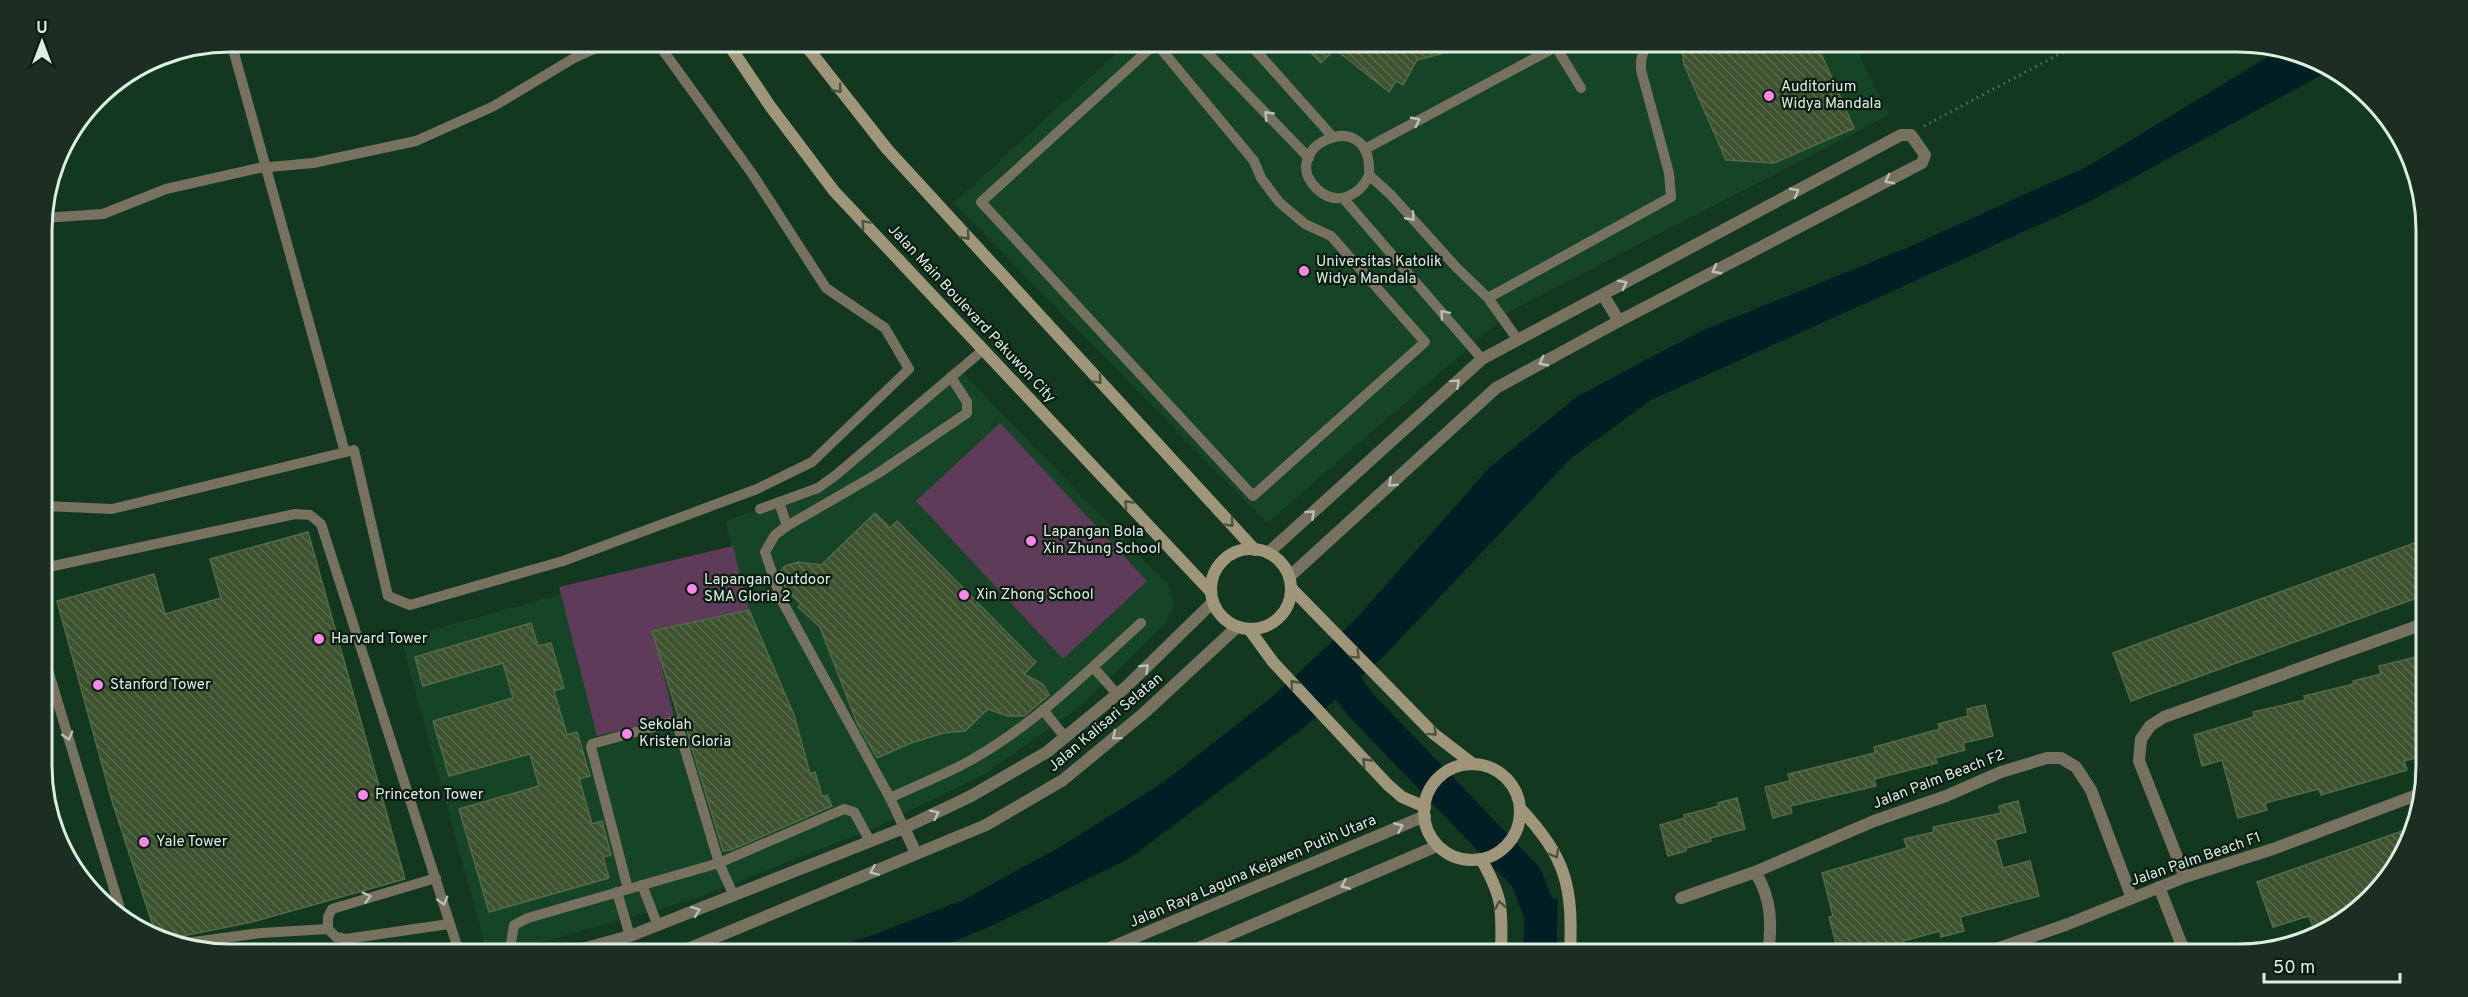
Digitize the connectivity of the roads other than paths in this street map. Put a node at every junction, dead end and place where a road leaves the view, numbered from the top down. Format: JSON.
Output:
{"nodes":[{"id":1,"x":234,"y":53,"type":"edge"},
{"id":2,"x":585,"y":53,"type":"edge"},
{"id":3,"x":665,"y":53,"type":"edge"},
{"id":4,"x":734,"y":53,"type":"edge"},
{"id":5,"x":812,"y":53,"type":"edge"},
{"id":6,"x":1146,"y":53,"type":"edge"},
{"id":7,"x":1164,"y":53,"type":"edge"},
{"id":8,"x":1208,"y":53,"type":"edge"},
{"id":9,"x":1258,"y":53,"type":"edge"},
{"id":10,"x":1546,"y":53,"type":"edge"},
{"id":11,"x":1565,"y":53,"type":"edge"},
{"id":12,"x":1644,"y":53,"type":"edge"},
{"id":13,"x":1581,"y":88,"type":"dead end"},
{"id":14,"x":1332,"y":136,"type":"junction"},
{"id":15,"x":1365,"y":148,"type":"junction"},
{"id":16,"x":1308,"y":158,"type":"junction"},
{"id":17,"x":268,"y":167,"type":"junction"},
{"id":18,"x":1369,"y":175,"type":"junction"},
{"id":19,"x":1343,"y":198,"type":"junction"},
{"id":20,"x":53,"y":217,"type":"edge"},
{"id":21,"x":1603,"y":295,"type":"junction"},
{"id":22,"x":1488,"y":298,"type":"junction"},
{"id":23,"x":1619,"y":321,"type":"junction"},
{"id":24,"x":1518,"y":340,"type":"junction"},
{"id":25,"x":1425,"y":342,"type":"joint"},
{"id":26,"x":983,"y":350,"type":"junction"},
{"id":27,"x":1482,"y":358,"type":"junction"},
{"id":28,"x":951,"y":377,"type":"junction"},
{"id":29,"x":345,"y":452,"type":"junction"},
{"id":30,"x":778,"y":502,"type":"junction"},
{"id":31,"x":52,"y":506,"type":"edge"},
{"id":32,"x":760,"y":509,"type":"dead end"},
{"id":33,"x":787,"y":526,"type":"junction"},
{"id":34,"x":1255,"y":550,"type":"junction"},
{"id":35,"x":1268,"y":554,"type":"junction"},
{"id":36,"x":52,"y":566,"type":"edge"},
{"id":37,"x":1290,"y":583,"type":"junction"},
{"id":38,"x":1212,"y":597,"type":"junction"},
{"id":39,"x":1141,"y":622,"type":"dead end"},
{"id":40,"x":2416,"y":627,"type":"edge"},
{"id":41,"x":1243,"y":628,"type":"junction"},
{"id":42,"x":1093,"y":667,"type":"junction"},
{"id":43,"x":52,"y":684,"type":"edge"},
{"id":44,"x":1117,"y":694,"type":"junction"},
{"id":45,"x":1043,"y":710,"type":"junction"},
{"id":46,"x":1065,"y":737,"type":"junction"},
{"id":47,"x":1473,"y":764,"type":"junction"},
{"id":48,"x":2413,"y":797,"type":"edge"},
{"id":49,"x":890,"y":798,"type":"junction"},
{"id":50,"x":1520,"y":808,"type":"junction"},
{"id":51,"x":1425,"y":812,"type":"junction"},
{"id":52,"x":904,"y":828,"type":"junction"},
{"id":53,"x":870,"y":841,"type":"junction"},
{"id":54,"x":1437,"y":846,"type":"junction"},
{"id":55,"x":916,"y":853,"type":"junction"},
{"id":56,"x":1481,"y":859,"type":"junction"},
{"id":57,"x":719,"y":863,"type":"junction"},
{"id":58,"x":1755,"y":872,"type":"junction"},
{"id":59,"x":2185,"y":877,"type":"junction"},
{"id":60,"x":436,"y":879,"type":"junction"},
{"id":61,"x":642,"y":885,"type":"junction"},
{"id":62,"x":2159,"y":887,"type":"junction"},
{"id":63,"x":628,"y":889,"type":"junction"},
{"id":64,"x":616,"y":892,"type":"junction"},
{"id":65,"x":734,"y":896,"type":"junction"},
{"id":66,"x":1681,"y":898,"type":"dead end"},
{"id":67,"x":2132,"y":898,"type":"junction"},
{"id":68,"x":119,"y":904,"type":"edge"},
{"id":69,"x":450,"y":924,"type":"junction"},
{"id":70,"x":658,"y":926,"type":"junction"},
{"id":71,"x":328,"y":929,"type":"junction"},
{"id":72,"x":630,"y":936,"type":"junction"},
{"id":73,"x":199,"y":941,"type":"edge"},
{"id":74,"x":456,"y":944,"type":"edge"},
{"id":75,"x":511,"y":944,"type":"edge"},
{"id":76,"x":601,"y":944,"type":"edge"},
{"id":77,"x":699,"y":944,"type":"edge"},
{"id":78,"x":1119,"y":944,"type":"edge"},
{"id":79,"x":1208,"y":944,"type":"edge"},
{"id":80,"x":1500,"y":944,"type":"edge"},
{"id":81,"x":1571,"y":944,"type":"edge"},
{"id":82,"x":1769,"y":944,"type":"edge"},
{"id":83,"x":2011,"y":944,"type":"edge"},
{"id":84,"x":2179,"y":944,"type":"edge"}],
"edges":[{"from":1,"to":17,"type":"lane"},
{"from":2,"to":17,"type":"lane"},
{"from":3,"to":29,"type":"lane"},
{"from":26,"to":4,"type":"street","name":"Jalan Main Boulevard Pakuwon City","one_way":true},
{"from":5,"to":34,"type":"street","one_way":true},
{"from":6,"to":25,"type":"lane"},
{"from":7,"to":25,"type":"lane"},
{"from":16,"to":8,"type":"lane","one_way":true},
{"from":9,"to":14,"type":"lane"},
{"from":15,"to":10,"type":"lane","one_way":true},
{"from":11,"to":13,"type":"lane"},
{"from":12,"to":22,"type":"lane"},
{"from":14,"to":15,"type":"lane"},
{"from":14,"to":16,"type":"lane"},
{"from":15,"to":18,"type":"lane"},
{"from":16,"to":19,"type":"lane"},
{"from":17,"to":20,"type":"lane"},
{"from":17,"to":29,"type":"lane"},
{"from":18,"to":19,"type":"lane"},
{"from":18,"to":22,"type":"lane","one_way":true},
{"from":27,"to":19,"type":"lane","one_way":true},
{"from":21,"to":23,"type":"street"},
{"from":21,"to":23,"type":"street","one_way":true},
{"from":21,"to":24,"type":"street"},
{"from":22,"to":24,"type":"lane"},
{"from":23,"to":37,"type":"street","one_way":true},
{"from":24,"to":27,"type":"street"},
{"from":26,"to":28,"type":"lane"},
{"from":38,"to":26,"type":"street","name":"Jalan Main Boulevard Pakuwon City","one_way":true},
{"from":35,"to":27,"type":"street","one_way":true},
{"from":28,"to":30,"type":"lane"},
{"from":28,"to":33,"type":"lane"},
{"from":29,"to":31,"type":"lane"},
{"from":30,"to":32,"type":"lane"},
{"from":30,"to":33,"type":"lane"},
{"from":33,"to":49,"type":"lane"},
{"from":34,"to":35,"type":"street"},
{"from":34,"to":38,"type":"street"},
{"from":35,"to":37,"type":"street"},
{"from":36,"to":60,"type":"lane"},
{"from":37,"to":41,"type":"street"},
{"from":37,"to":47,"type":"street","one_way":true},
{"from":38,"to":41,"type":"street"},
{"from":44,"to":38,"type":"street","name":"Jalan Kalisari Selatan","one_way":true},
{"from":39,"to":42,"type":"lane"},
{"from":40,"to":59,"type":"street"},
{"from":51,"to":41,"type":"street","one_way":true},
{"from":41,"to":55,"type":"street","name":"Jalan Kalisari Selatan","one_way":true},
{"from":42,"to":44,"type":"lane"},
{"from":42,"to":45,"type":"lane"},
{"from":43,"to":68,"type":"lane","one_way":true},
{"from":44,"to":46,"type":"street","name":"Jalan Kalisari Selatan"},
{"from":45,"to":46,"type":"lane"},
{"from":45,"to":49,"type":"lane"},
{"from":52,"to":46,"type":"street","name":"Jalan Kalisari Selatan","one_way":true},
{"from":47,"to":50,"type":"street"},
{"from":47,"to":51,"type":"street"},
{"from":48,"to":59,"type":"street","name":"Jalan Palm Beach F1"},
{"from":49,"to":52,"type":"lane"},
{"from":50,"to":56,"type":"street"},
{"from":50,"to":81,"type":"street","one_way":true},
{"from":51,"to":54,"type":"street"},
{"from":78,"to":51,"type":"street","name":"Jalan Raya Laguna Kejawen Putih Utara","one_way":true},
{"from":52,"to":53,"type":"street","name":"Jalan Kalisari Selatan"},
{"from":52,"to":55,"type":"street"},
{"from":53,"to":57,"type":"lane"},
{"from":53,"to":65,"type":"street","name":"Jalan Kalisari Selatan"},
{"from":54,"to":56,"type":"street"},
{"from":54,"to":79,"type":"street","one_way":true},
{"from":55,"to":77,"type":"street","name":"Jalan Kalisari Selatan","one_way":true},
{"from":80,"to":56,"type":"street","one_way":true},
{"from":57,"to":61,"type":"lane"},
{"from":57,"to":63,"type":"lane"},
{"from":57,"to":65,"type":"lane"},
{"from":58,"to":66,"type":"street","name":"Jalan Palm Beach F2"},
{"from":58,"to":67,"type":"street","name":"Jalan Palm Beach F2"},
{"from":58,"to":82,"type":"street"},
{"from":59,"to":62,"type":"street","name":"Jalan Palm Beach F1"},
{"from":60,"to":69,"type":"lane","one_way":true},
{"from":71,"to":60,"type":"lane","one_way":true},
{"from":61,"to":63,"type":"lane"},
{"from":61,"to":70,"type":"lane"},
{"from":62,"to":67,"type":"street","name":"Jalan Palm Beach F1"},
{"from":62,"to":84,"type":"street"},
{"from":63,"to":64,"type":"lane"},
{"from":64,"to":72,"type":"lane"},
{"from":64,"to":75,"type":"lane"},
{"from":70,"to":65,"type":"street","name":"Jalan Kalisari Selatan","one_way":true},
{"from":67,"to":83,"type":"street","name":"Jalan Palm Beach F1"},
{"from":69,"to":71,"type":"lane"},
{"from":69,"to":74,"type":"lane"},
{"from":70,"to":72,"type":"street","name":"Jalan Kalisari Selatan"},
{"from":71,"to":73,"type":"lane"},
{"from":72,"to":76,"type":"street","name":"Jalan Kalisari Selatan"}]}
